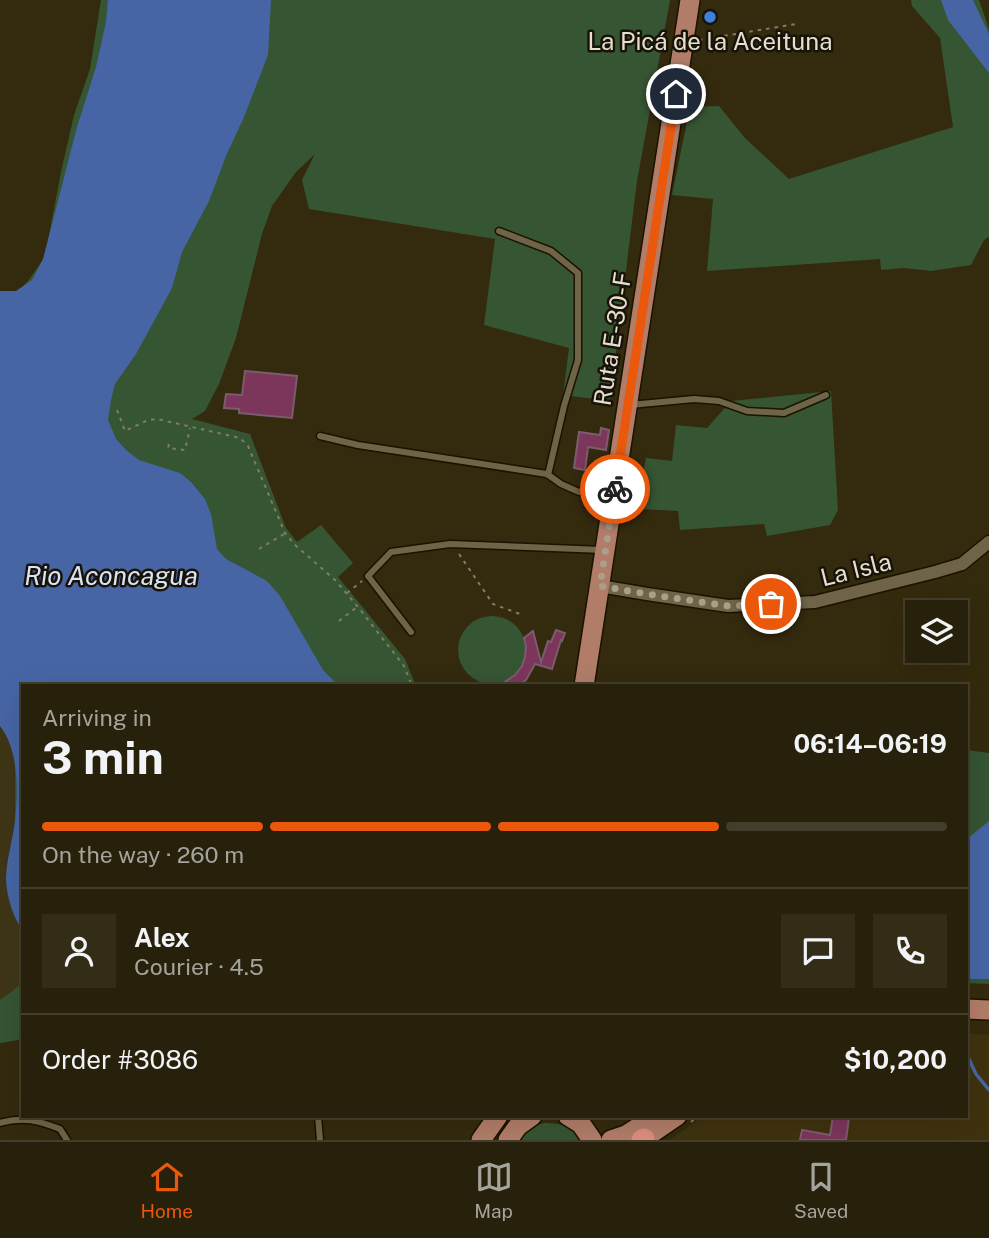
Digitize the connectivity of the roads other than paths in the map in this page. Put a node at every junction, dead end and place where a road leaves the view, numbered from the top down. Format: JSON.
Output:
{"nodes":[{"id":1,"x":690,"y":0,"type":"edge"},
{"id":2,"x":499,"y":231,"type":"dead end"},
{"id":3,"x":826,"y":395,"type":"dead end"},
{"id":4,"x":628,"y":405,"type":"junction"},
{"id":5,"x":320,"y":436,"type":"dead end"},
{"id":6,"x":548,"y":475,"type":"junction"},
{"id":7,"x":615,"y":484,"type":"junction"},
{"id":8,"x":989,"y":542,"type":"edge"},
{"id":9,"x":605,"y":550,"type":"junction"},
{"id":10,"x":600,"y":586,"type":"junction"},
{"id":11,"x":411,"y":632,"type":"dead end"},
{"id":12,"x":584,"y":684,"type":"edge"},
{"id":13,"x":968,"y":1009,"type":"edge"},
{"id":14,"x":989,"y":1010,"type":"edge"},
{"id":15,"x":318,"y":1118,"type":"edge"},
{"id":16,"x":497,"y":1118,"type":"edge"},
{"id":17,"x":511,"y":1118,"type":"edge"},
{"id":18,"x":529,"y":1118,"type":"edge"},
{"id":19,"x":571,"y":1118,"type":"edge"},
{"id":20,"x":653,"y":1118,"type":"edge"},
{"id":21,"x":674,"y":1118,"type":"edge"},
{"id":22,"x":0,"y":1122,"type":"edge"},
{"id":23,"x":509,"y":1139,"type":"edge"},
{"id":24,"x":642,"y":1139,"type":"edge"},
{"id":25,"x":67,"y":1140,"type":"edge"},
{"id":26,"x":320,"y":1140,"type":"edge"},
{"id":27,"x":481,"y":1140,"type":"edge"},
{"id":28,"x":593,"y":1140,"type":"edge"},
{"id":29,"x":611,"y":1140,"type":"edge"}],
"edges":[{"from":1,"to":4,"type":"main road","name":"Ruta E-30-F"},
{"from":2,"to":6,"type":"lane"},
{"from":3,"to":4,"type":"lane"},
{"from":4,"to":7,"type":"main road","name":"Ruta E-30-F"},
{"from":5,"to":6,"type":"lane"},
{"from":6,"to":7,"type":"lane"},
{"from":7,"to":9,"type":"main road","name":"Ruta E-30-F"},
{"from":8,"to":10,"type":"street","name":"La Isla"},
{"from":9,"to":10,"type":"main road","name":"Ruta E-30-F"},
{"from":9,"to":11,"type":"lane"},
{"from":10,"to":12,"type":"main road","name":"Ruta E-30-F"},
{"from":13,"to":14,"type":"main road"},
{"from":15,"to":26,"type":"lane"},
{"from":16,"to":27,"type":"main road"},
{"from":17,"to":23,"type":"main road"},
{"from":18,"to":23,"type":"main road"},
{"from":19,"to":28,"type":"main road"},
{"from":20,"to":29,"type":"main road"},
{"from":21,"to":24,"type":"main road"},
{"from":22,"to":25,"type":"lane"}]}
